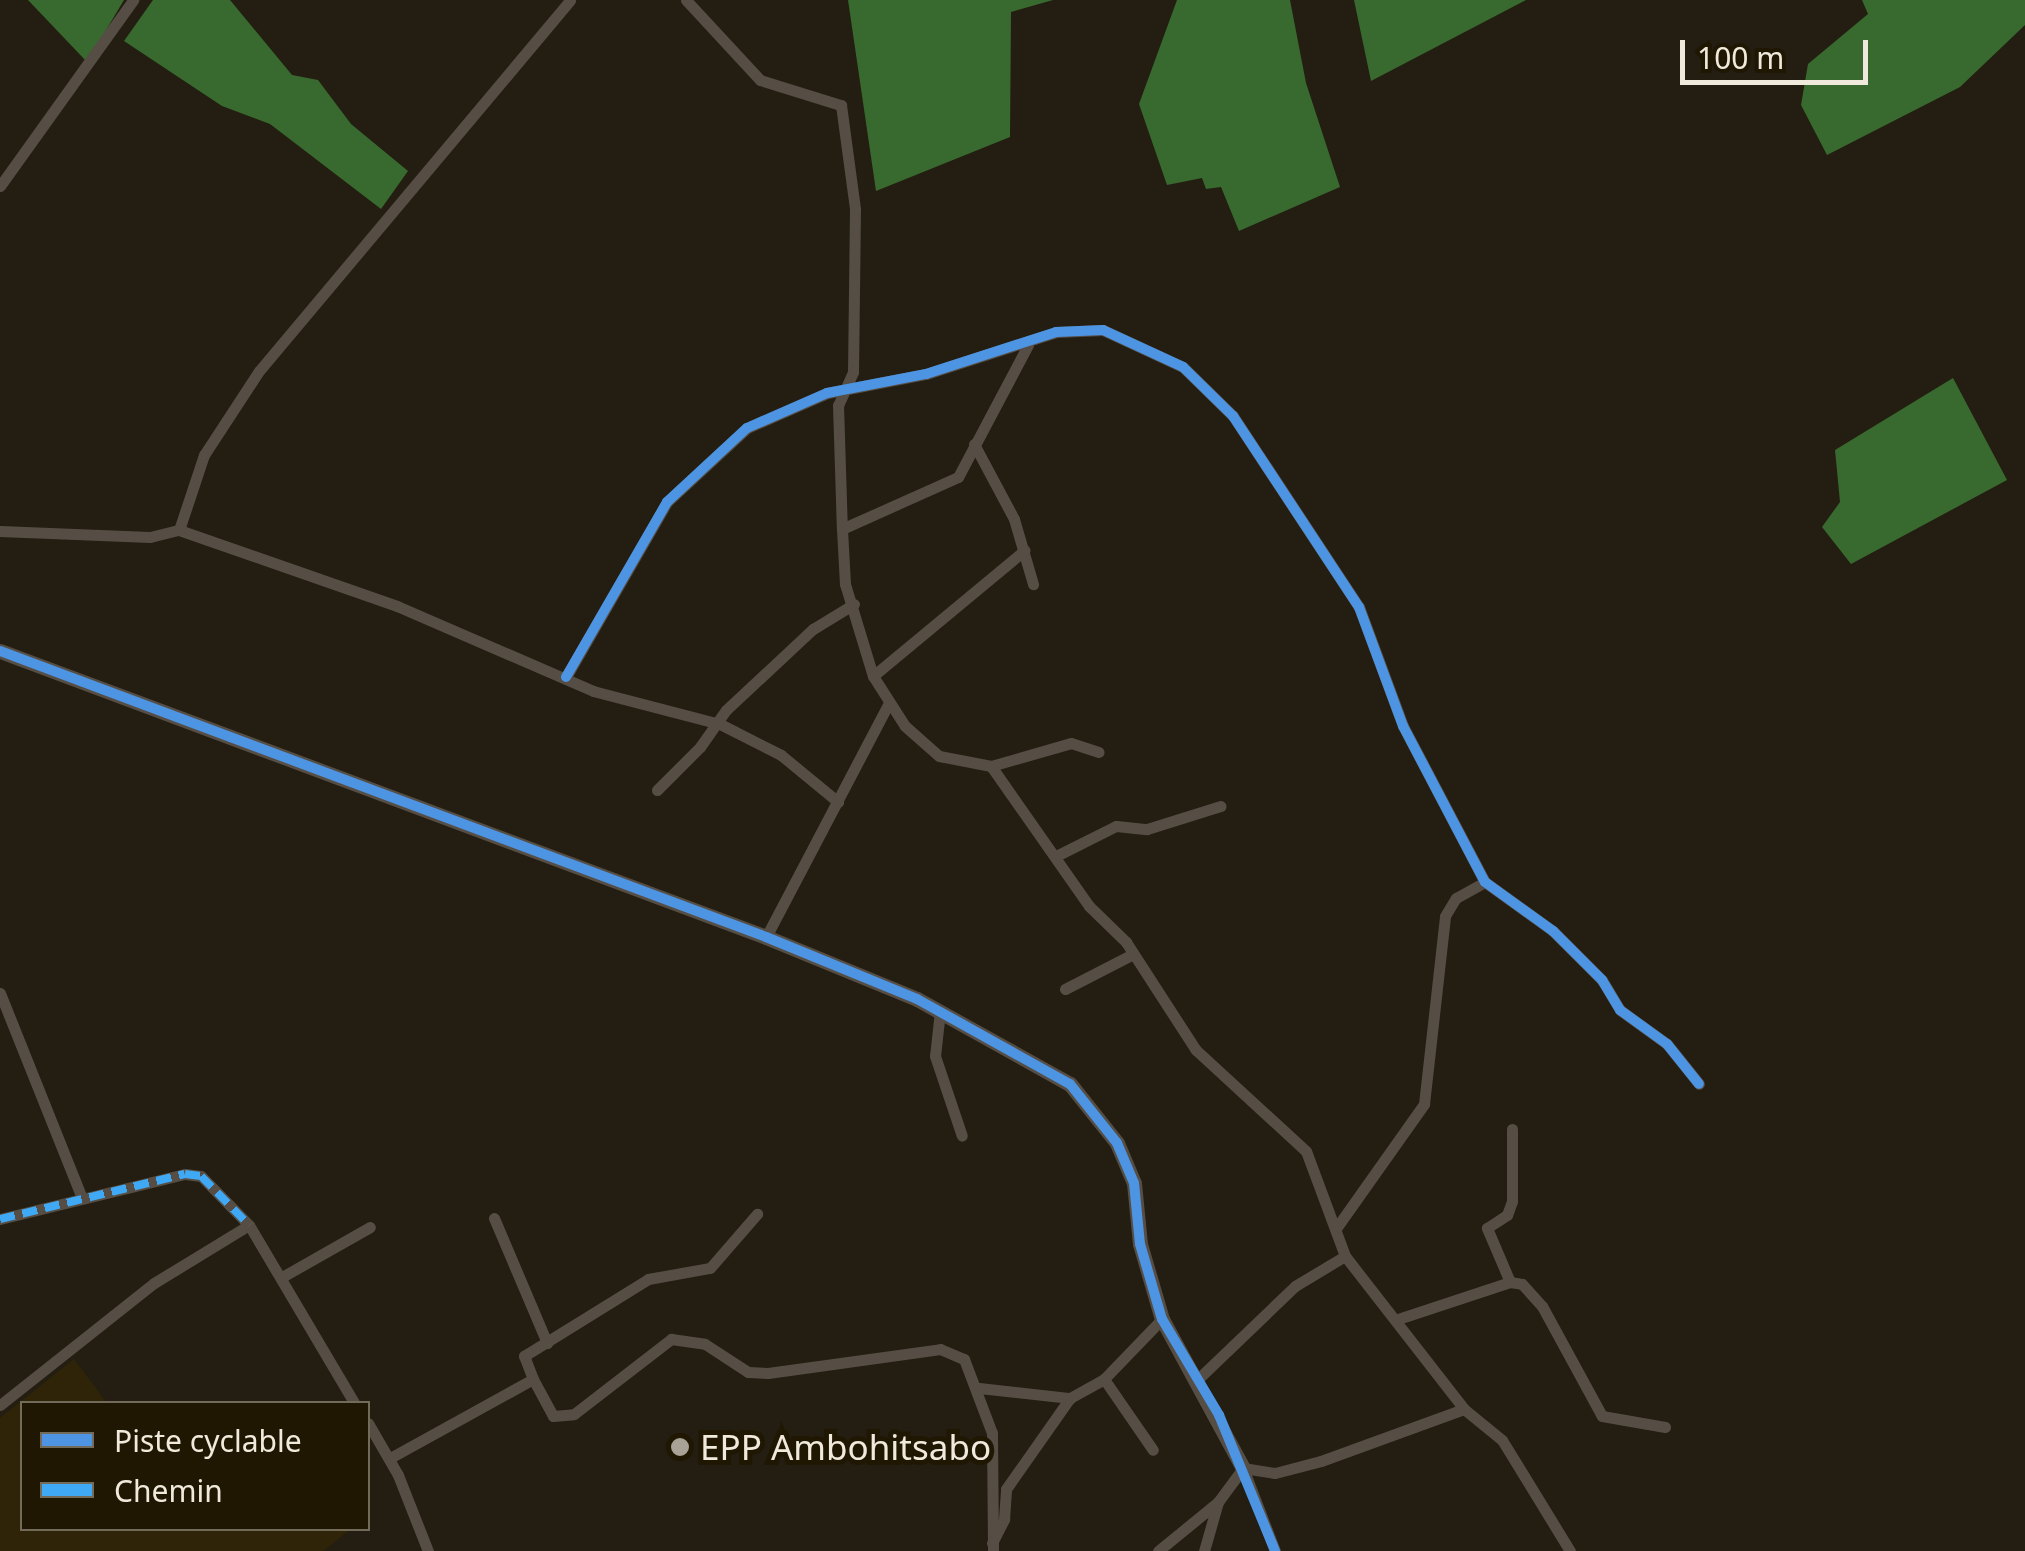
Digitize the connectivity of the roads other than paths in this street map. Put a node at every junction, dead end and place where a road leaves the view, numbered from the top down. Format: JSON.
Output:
{"nodes":[{"id":1,"x":133,"y":0,"type":"edge"},
{"id":2,"x":570,"y":0,"type":"edge"},
{"id":3,"x":686,"y":0,"type":"edge"},
{"id":4,"x":0,"y":186,"type":"edge"},
{"id":5,"x":1028,"y":346,"type":"junction"},
{"id":6,"x":844,"y":393,"type":"junction"},
{"id":7,"x":974,"y":444,"type":"junction"},
{"id":8,"x":842,"y":529,"type":"junction"},
{"id":9,"x":179,"y":530,"type":"junction"},
{"id":10,"x":0,"y":531,"type":"edge"},
{"id":11,"x":1025,"y":550,"type":"junction"},
{"id":12,"x":1034,"y":584,"type":"dead end"},
{"id":13,"x":854,"y":604,"type":"junction"},
{"id":14,"x":0,"y":651,"type":"edge"},
{"id":15,"x":872,"y":676,"type":"junction"},
{"id":16,"x":566,"y":677,"type":"junction"},
{"id":17,"x":889,"y":703,"type":"junction"},
{"id":18,"x":720,"y":724,"type":"junction"},
{"id":19,"x":1098,"y":752,"type":"dead end"},
{"id":20,"x":991,"y":766,"type":"junction"},
{"id":21,"x":657,"y":790,"type":"dead end"},
{"id":22,"x":838,"y":802,"type":"junction"},
{"id":23,"x":1221,"y":806,"type":"dead end"},
{"id":24,"x":1058,"y":855,"type":"junction"},
{"id":25,"x":1485,"y":882,"type":"junction"},
{"id":26,"x":766,"y":937,"type":"junction"},
{"id":27,"x":1133,"y":954,"type":"junction"},
{"id":28,"x":1065,"y":989,"type":"dead end"},
{"id":29,"x":0,"y":992,"type":"edge"},
{"id":30,"x":940,"y":1011,"type":"junction"},
{"id":31,"x":1699,"y":1084,"type":"dead end"},
{"id":32,"x":1512,"y":1130,"type":"dead end"},
{"id":33,"x":962,"y":1136,"type":"dead end"},
{"id":34,"x":82,"y":1198,"type":"junction"},
{"id":35,"x":756,"y":1214,"type":"dead end"},
{"id":36,"x":494,"y":1218,"type":"dead end"},
{"id":37,"x":0,"y":1219,"type":"edge"},
{"id":38,"x":249,"y":1225,"type":"junction"},
{"id":39,"x":370,"y":1227,"type":"dead end"},
{"id":40,"x":1338,"y":1227,"type":"junction"},
{"id":41,"x":1345,"y":1256,"type":"junction"},
{"id":42,"x":282,"y":1277,"type":"junction"},
{"id":43,"x":1510,"y":1282,"type":"junction"},
{"id":44,"x":1398,"y":1318,"type":"junction"},
{"id":45,"x":1162,"y":1319,"type":"junction"},
{"id":46,"x":547,"y":1343,"type":"junction"},
{"id":47,"x":533,"y":1379,"type":"junction"},
{"id":48,"x":1104,"y":1380,"type":"junction"},
{"id":49,"x":1197,"y":1380,"type":"junction"},
{"id":50,"x":979,"y":1388,"type":"junction"},
{"id":51,"x":1070,"y":1398,"type":"junction"},
{"id":52,"x":354,"y":1401,"type":"edge"},
{"id":53,"x":0,"y":1405,"type":"edge"},
{"id":54,"x":1464,"y":1409,"type":"junction"},
{"id":55,"x":370,"y":1426,"type":"edge"},
{"id":56,"x":1665,"y":1427,"type":"dead end"},
{"id":57,"x":1153,"y":1450,"type":"dead end"},
{"id":58,"x":390,"y":1458,"type":"junction"},
{"id":59,"x":1243,"y":1468,"type":"junction"},
{"id":60,"x":1218,"y":1502,"type":"junction"},
{"id":61,"x":992,"y":1547,"type":"edge"},
{"id":62,"x":425,"y":1550,"type":"edge"},
{"id":63,"x":1158,"y":1551,"type":"edge"},
{"id":64,"x":1204,"y":1551,"type":"edge"},
{"id":65,"x":1275,"y":1551,"type":"edge"},
{"id":66,"x":1570,"y":1551,"type":"edge"}],
"edges":[{"from":1,"to":4,"type":"street"},
{"from":2,"to":9,"type":"street"},
{"from":3,"to":6,"type":"street"},
{"from":5,"to":6,"type":"street"},
{"from":5,"to":7,"type":"street"},
{"from":5,"to":25,"type":"street"},
{"from":6,"to":8,"type":"street"},
{"from":6,"to":16,"type":"street"},
{"from":7,"to":8,"type":"street"},
{"from":7,"to":11,"type":"street"},
{"from":8,"to":13,"type":"street"},
{"from":9,"to":10,"type":"street"},
{"from":9,"to":16,"type":"street"},
{"from":11,"to":12,"type":"street"},
{"from":11,"to":15,"type":"street"},
{"from":13,"to":15,"type":"street"},
{"from":13,"to":18,"type":"street"},
{"from":14,"to":26,"type":"street"},
{"from":15,"to":17,"type":"street"},
{"from":16,"to":18,"type":"street"},
{"from":17,"to":20,"type":"street"},
{"from":17,"to":22,"type":"street"},
{"from":18,"to":21,"type":"street"},
{"from":18,"to":22,"type":"street"},
{"from":19,"to":20,"type":"street"},
{"from":20,"to":24,"type":"street"},
{"from":22,"to":26,"type":"street"},
{"from":23,"to":24,"type":"street"},
{"from":24,"to":27,"type":"street"},
{"from":25,"to":31,"type":"street"},
{"from":25,"to":40,"type":"street"},
{"from":26,"to":30,"type":"street"},
{"from":27,"to":28,"type":"street"},
{"from":27,"to":40,"type":"street"},
{"from":29,"to":34,"type":"street"},
{"from":30,"to":33,"type":"street"},
{"from":30,"to":45,"type":"street"},
{"from":32,"to":43,"type":"street"},
{"from":34,"to":37,"type":"street"},
{"from":34,"to":38,"type":"street"},
{"from":35,"to":46,"type":"street"},
{"from":36,"to":46,"type":"street"},
{"from":38,"to":42,"type":"street"},
{"from":38,"to":53,"type":"street"},
{"from":39,"to":42,"type":"street"},
{"from":40,"to":41,"type":"street"},
{"from":41,"to":44,"type":"street"},
{"from":41,"to":49,"type":"street"},
{"from":42,"to":52,"type":"street"},
{"from":43,"to":44,"type":"street"},
{"from":43,"to":56,"type":"street"},
{"from":44,"to":54,"type":"street"},
{"from":45,"to":48,"type":"street"},
{"from":45,"to":49,"type":"street"},
{"from":46,"to":47,"type":"street"},
{"from":47,"to":50,"type":"street"},
{"from":47,"to":58,"type":"street"},
{"from":48,"to":51,"type":"street"},
{"from":48,"to":57,"type":"street"},
{"from":49,"to":59,"type":"street"},
{"from":50,"to":51,"type":"street"},
{"from":50,"to":61,"type":"street"},
{"from":51,"to":61,"type":"street"},
{"from":54,"to":59,"type":"street"},
{"from":54,"to":66,"type":"street"},
{"from":55,"to":58,"type":"street"},
{"from":58,"to":62,"type":"street"},
{"from":59,"to":60,"type":"street"},
{"from":59,"to":65,"type":"street"},
{"from":60,"to":63,"type":"street"},
{"from":60,"to":64,"type":"street"}]}
